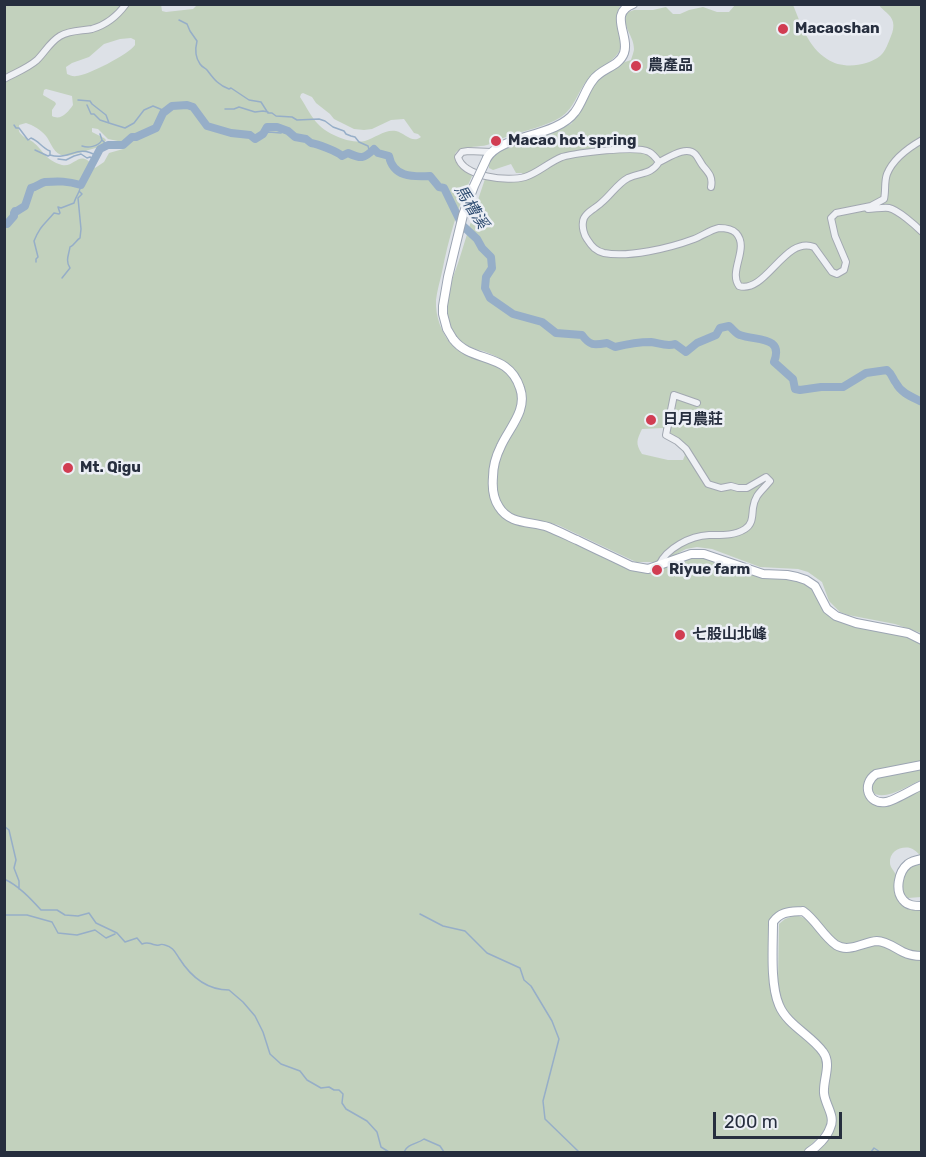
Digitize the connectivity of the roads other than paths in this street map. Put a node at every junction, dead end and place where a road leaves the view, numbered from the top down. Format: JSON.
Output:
{"nodes":[{"id":1,"x":126,"y":4,"type":"edge"},
{"id":2,"x":633,"y":4,"type":"edge"},
{"id":3,"x":4,"y":79,"type":"edge"},
{"id":4,"x":921,"y":140,"type":"edge"},
{"id":5,"x":489,"y":155,"type":"junction"},
{"id":6,"x":659,"y":162,"type":"junction"},
{"id":7,"x":711,"y":187,"type":"dead end"},
{"id":8,"x":860,"y":209,"type":"junction"},
{"id":9,"x":921,"y":232,"type":"edge"},
{"id":10,"x":697,"y":403,"type":"dead end"},
{"id":11,"x":659,"y":565,"type":"junction"},
{"id":12,"x":921,"y":639,"type":"edge"},
{"id":13,"x":921,"y":765,"type":"edge"},
{"id":14,"x":921,"y":785,"type":"edge"},
{"id":15,"x":921,"y":859,"type":"edge"},
{"id":16,"x":921,"y":906,"type":"edge"},
{"id":17,"x":921,"y":956,"type":"edge"},
{"id":18,"x":809,"y":1152,"type":"edge"}],
"edges":[{"from":1,"to":3,"type":"street"},
{"from":2,"to":5,"type":"main road"},
{"from":4,"to":8,"type":"street"},
{"from":5,"to":6,"type":"street"},
{"from":5,"to":11,"type":"main road","bridge":true},
{"from":6,"to":7,"type":"street"},
{"from":6,"to":8,"type":"street"},
{"from":8,"to":9,"type":"street"},
{"from":10,"to":11,"type":"street"},
{"from":11,"to":12,"type":"main road"},
{"from":13,"to":14,"type":"main road"},
{"from":15,"to":16,"type":"main road"},
{"from":17,"to":18,"type":"main road"}]}
